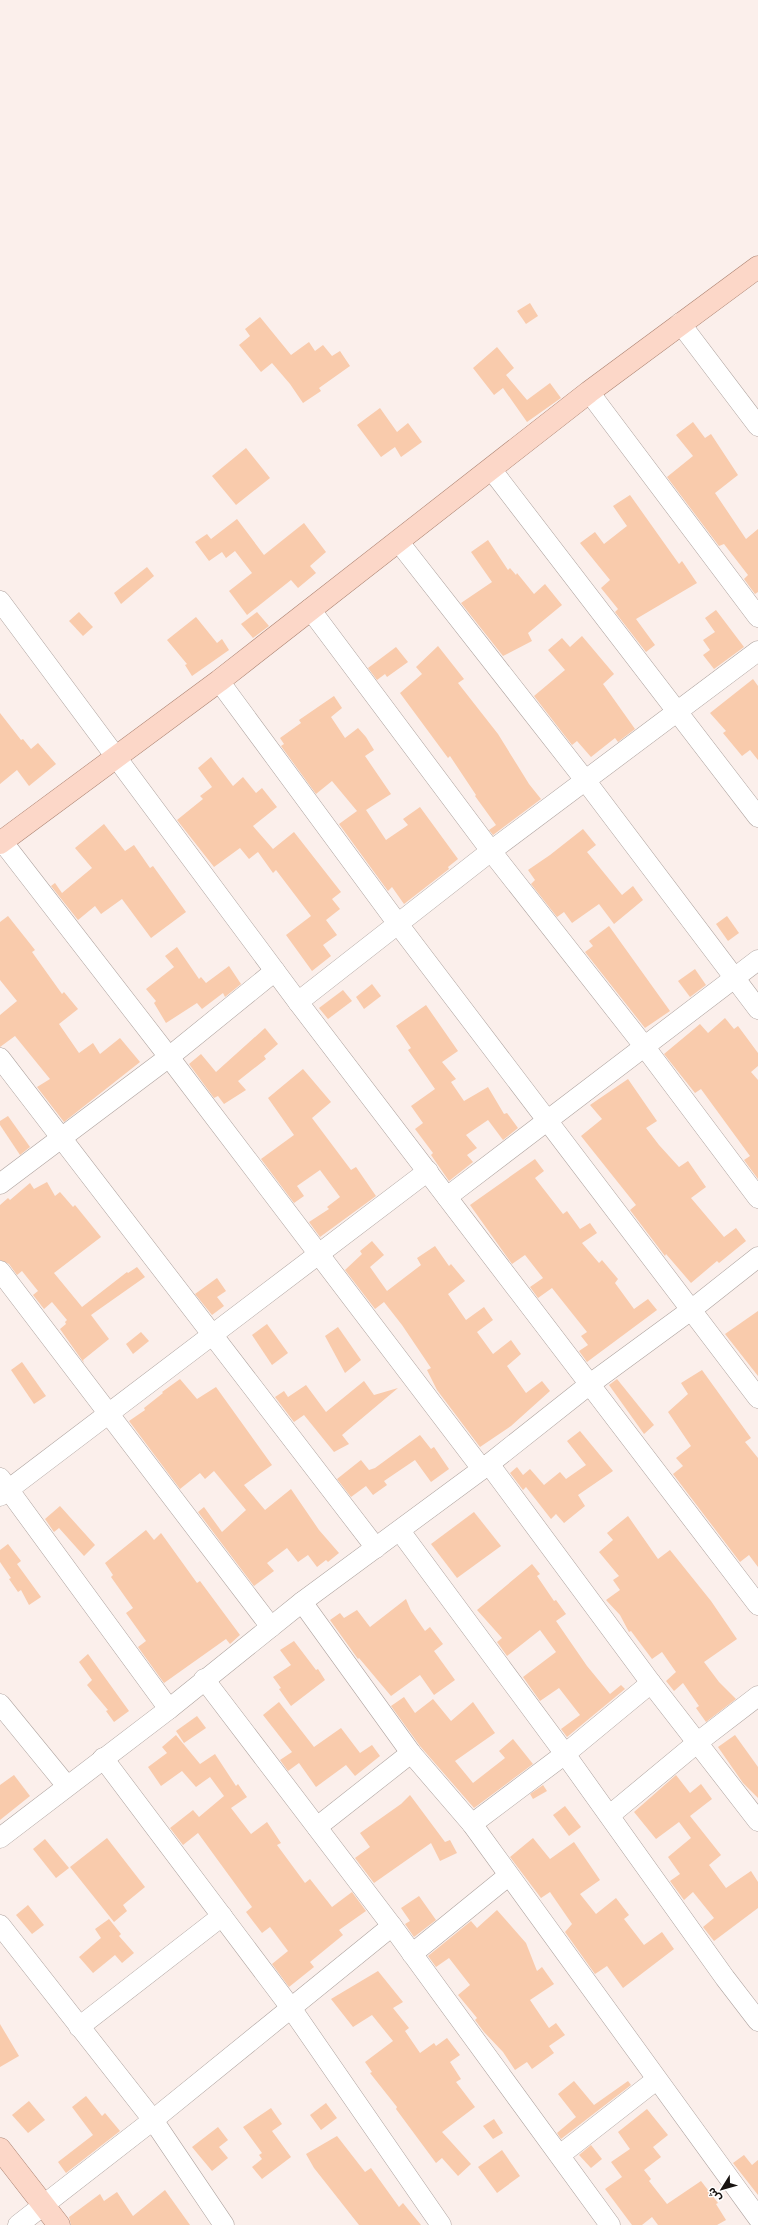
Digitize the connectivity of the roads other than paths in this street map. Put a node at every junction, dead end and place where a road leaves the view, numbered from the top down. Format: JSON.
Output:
{"nodes":[{"id":1,"x":758,"y":267,"type":"edge"},
{"id":2,"x":680,"y":323,"type":"junction"},
{"id":3,"x":589,"y":392,"type":"junction"},
{"id":4,"x":758,"y":426,"type":"edge"},
{"id":5,"x":491,"y":469,"type":"junction"},
{"id":6,"x":398,"y":541,"type":"junction"},
{"id":7,"x":0,"y":601,"type":"edge"},
{"id":8,"x":310,"y":609,"type":"junction"},
{"id":9,"x":758,"y":617,"type":"edge"},
{"id":10,"x":758,"y":651,"type":"edge"},
{"id":11,"x":219,"y":681,"type":"junction"},
{"id":12,"x":676,"y":710,"type":"junction"},
{"id":13,"x":116,"y":756,"type":"junction"},
{"id":14,"x":585,"y":780,"type":"junction"},
{"id":15,"x":758,"y":817,"type":"edge"},
{"id":16,"x":1,"y":842,"type":"edge"},
{"id":17,"x":491,"y":851,"type":"junction"},
{"id":18,"x":398,"y":924,"type":"junction"},
{"id":19,"x":758,"y":960,"type":"edge"},
{"id":20,"x":275,"y":971,"type":"junction"},
{"id":21,"x":734,"y":978,"type":"junction"},
{"id":22,"x":298,"y":1002,"type":"junction"},
{"id":23,"x":758,"y":1009,"type":"edge"},
{"id":24,"x":644,"y":1046,"type":"junction"},
{"id":25,"x":169,"y":1057,"type":"junction"},
{"id":26,"x":0,"y":1058,"type":"edge"},
{"id":27,"x":548,"y":1121,"type":"junction"},
{"id":28,"x":62,"y":1139,"type":"junction"},
{"id":29,"x":428,"y":1171,"type":"junction"},
{"id":30,"x":0,"y":1184,"type":"edge"},
{"id":31,"x":447,"y":1197,"type":"junction"},
{"id":32,"x":758,"y":1198,"type":"edge"},
{"id":33,"x":318,"y":1253,"type":"junction"},
{"id":34,"x":758,"y":1257,"type":"edge"},
{"id":35,"x":0,"y":1271,"type":"edge"},
{"id":36,"x":691,"y":1310,"type":"junction"},
{"id":37,"x":212,"y":1333,"type":"junction"},
{"id":38,"x":590,"y":1384,"type":"junction"},
{"id":39,"x":758,"y":1398,"type":"edge"},
{"id":40,"x":110,"y":1413,"type":"junction"},
{"id":41,"x":486,"y":1466,"type":"junction"},
{"id":42,"x":3,"y":1488,"type":"edge"},
{"id":43,"x":400,"y":1531,"type":"junction"},
{"id":44,"x":376,"y":1548,"type":"junction"},
{"id":45,"x":302,"y":1602,"type":"junction"},
{"id":46,"x":758,"y":1605,"type":"edge"},
{"id":47,"x":270,"y":1627,"type":"junction"},
{"id":48,"x":204,"y":1679,"type":"junction"},
{"id":49,"x":651,"y":1683,"type":"junction"},
{"id":50,"x":758,"y":1696,"type":"edge"},
{"id":51,"x":0,"y":1704,"type":"edge"},
{"id":52,"x":168,"y":1709,"type":"junction"},
{"id":53,"x":698,"y":1742,"type":"junction"},
{"id":54,"x":412,"y":1752,"type":"junction"},
{"id":55,"x":565,"y":1754,"type":"junction"},
{"id":56,"x":103,"y":1758,"type":"junction"},
{"id":57,"x":67,"y":1786,"type":"junction"},
{"id":58,"x":610,"y":1815,"type":"junction"},
{"id":59,"x":758,"y":1821,"type":"edge"},
{"id":60,"x":472,"y":1824,"type":"junction"},
{"id":61,"x":318,"y":1827,"type":"junction"},
{"id":62,"x":0,"y":1838,"type":"edge"},
{"id":63,"x":508,"y":1876,"type":"junction"},
{"id":64,"x":222,"y":1916,"type":"junction"},
{"id":65,"x":0,"y":1925,"type":"edge"},
{"id":66,"x":392,"y":1926,"type":"junction"},
{"id":67,"x":412,"y":1954,"type":"junction"},
{"id":68,"x":291,"y":2008,"type":"junction"},
{"id":69,"x":758,"y":2021,"type":"edge"},
{"id":70,"x":79,"y":2027,"type":"junction"},
{"id":71,"x":656,"y":2080,"type":"junction"},
{"id":72,"x":153,"y":2120,"type":"junction"},
{"id":73,"x":0,"y":2149,"type":"edge"},
{"id":74,"x":560,"y":2155,"type":"junction"},
{"id":75,"x":44,"y":2205,"type":"junction"},
{"id":76,"x":758,"y":2218,"type":"edge"},
{"id":77,"x":18,"y":2225,"type":"edge"},
{"id":78,"x":59,"y":2225,"type":"edge"},
{"id":79,"x":224,"y":2225,"type":"edge"},
{"id":80,"x":441,"y":2225,"type":"edge"},
{"id":81,"x":610,"y":2225,"type":"edge"}],
"edges":[{"from":1,"to":2,"type":"main road"},
{"from":2,"to":3,"type":"main road"},
{"from":2,"to":4,"type":"street"},
{"from":3,"to":5,"type":"main road"},
{"from":3,"to":9,"type":"street"},
{"from":5,"to":6,"type":"main road"},
{"from":5,"to":12,"type":"street"},
{"from":6,"to":8,"type":"main road"},
{"from":6,"to":14,"type":"street"},
{"from":7,"to":13,"type":"street"},
{"from":8,"to":11,"type":"main road"},
{"from":8,"to":17,"type":"street"},
{"from":10,"to":12,"type":"street"},
{"from":11,"to":13,"type":"main road"},
{"from":11,"to":18,"type":"street"},
{"from":12,"to":14,"type":"street"},
{"from":12,"to":15,"type":"street"},
{"from":13,"to":16,"type":"main road"},
{"from":13,"to":20,"type":"street"},
{"from":14,"to":17,"type":"street"},
{"from":14,"to":21,"type":"street"},
{"from":16,"to":25,"type":"street"},
{"from":17,"to":18,"type":"street"},
{"from":17,"to":24,"type":"street"},
{"from":18,"to":22,"type":"street"},
{"from":18,"to":27,"type":"street"},
{"from":19,"to":21,"type":"street"},
{"from":20,"to":22,"type":"street"},
{"from":20,"to":25,"type":"street"},
{"from":21,"to":23,"type":"street"},
{"from":21,"to":24,"type":"street"},
{"from":22,"to":29,"type":"street"},
{"from":24,"to":27,"type":"street"},
{"from":24,"to":32,"type":"street"},
{"from":25,"to":28,"type":"street"},
{"from":25,"to":33,"type":"street"},
{"from":26,"to":28,"type":"street"},
{"from":27,"to":31,"type":"street"},
{"from":27,"to":36,"type":"street"},
{"from":28,"to":30,"type":"street"},
{"from":28,"to":37,"type":"street"},
{"from":29,"to":31,"type":"street"},
{"from":29,"to":33,"type":"street"},
{"from":31,"to":38,"type":"street"},
{"from":33,"to":37,"type":"street"},
{"from":33,"to":41,"type":"street"},
{"from":34,"to":36,"type":"street"},
{"from":35,"to":40,"type":"street"},
{"from":36,"to":38,"type":"street"},
{"from":36,"to":39,"type":"street"},
{"from":37,"to":40,"type":"street"},
{"from":37,"to":44,"type":"street"},
{"from":38,"to":41,"type":"street"},
{"from":38,"to":46,"type":"street"},
{"from":40,"to":42,"type":"street"},
{"from":40,"to":47,"type":"street"},
{"from":41,"to":43,"type":"street"},
{"from":41,"to":49,"type":"street"},
{"from":42,"to":52,"type":"street"},
{"from":43,"to":44,"type":"street"},
{"from":43,"to":55,"type":"street"},
{"from":44,"to":45,"type":"street"},
{"from":45,"to":47,"type":"street"},
{"from":45,"to":54,"type":"street"},
{"from":47,"to":48,"type":"street"},
{"from":48,"to":52,"type":"street"},
{"from":48,"to":61,"type":"street"},
{"from":49,"to":53,"type":"street"},
{"from":49,"to":55,"type":"street"},
{"from":50,"to":53,"type":"street"},
{"from":51,"to":57,"type":"street"},
{"from":52,"to":56,"type":"street"},
{"from":53,"to":58,"type":"street"},
{"from":53,"to":59,"type":"street"},
{"from":54,"to":60,"type":"street"},
{"from":54,"to":61,"type":"street"},
{"from":55,"to":58,"type":"street"},
{"from":55,"to":60,"type":"street"},
{"from":56,"to":57,"type":"street"},
{"from":56,"to":64,"type":"street"},
{"from":57,"to":62,"type":"street"},
{"from":58,"to":69,"type":"street"},
{"from":60,"to":63,"type":"street"},
{"from":61,"to":66,"type":"street"},
{"from":63,"to":67,"type":"street"},
{"from":63,"to":71,"type":"street"},
{"from":64,"to":68,"type":"street"},
{"from":64,"to":70,"type":"street"},
{"from":65,"to":70,"type":"street"},
{"from":66,"to":67,"type":"street"},
{"from":66,"to":68,"type":"street"},
{"from":67,"to":74,"type":"street"},
{"from":68,"to":72,"type":"street"},
{"from":68,"to":80,"type":"street"},
{"from":70,"to":72,"type":"street"},
{"from":71,"to":74,"type":"street"},
{"from":71,"to":76,"type":"street"},
{"from":72,"to":75,"type":"street"},
{"from":72,"to":79,"type":"street"},
{"from":73,"to":75,"type":"main road"},
{"from":74,"to":81,"type":"street"},
{"from":75,"to":77,"type":"street"},
{"from":75,"to":78,"type":"main road"}]}
